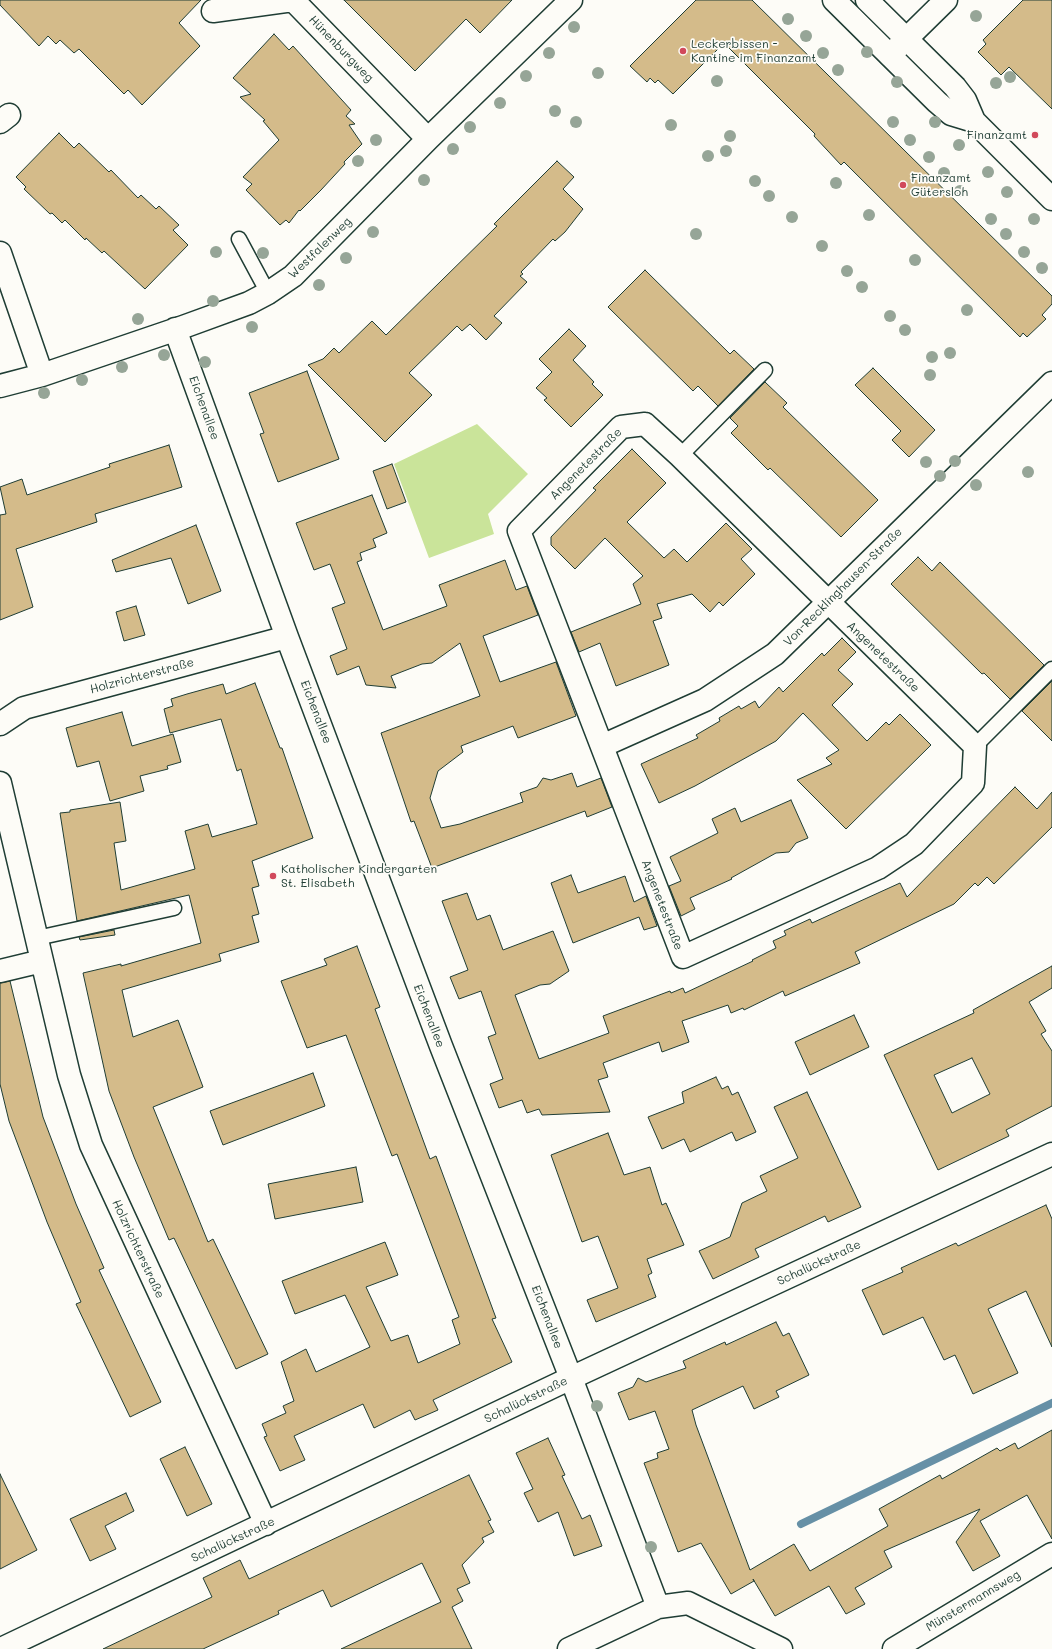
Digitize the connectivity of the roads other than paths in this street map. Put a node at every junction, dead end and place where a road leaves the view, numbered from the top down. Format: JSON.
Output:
{"nodes":[{"id":1,"x":571,"y":0,"type":"edge"},
{"id":2,"x":834,"y":0,"type":"edge"},
{"id":3,"x":867,"y":0,"type":"edge"},
{"id":4,"x":946,"y":0,"type":"edge"},
{"id":5,"x":213,"y":11,"type":"dead end"},
{"id":6,"x":907,"y":39,"type":"junction"},
{"id":7,"x":890,"y":56,"type":"junction"},
{"id":8,"x":974,"y":121,"type":"junction"},
{"id":9,"x":428,"y":139,"type":"junction"},
{"id":10,"x":1052,"y":199,"type":"edge"},
{"id":11,"x":239,"y":239,"type":"dead end"},
{"id":12,"x":0,"y":253,"type":"edge"},
{"id":13,"x":268,"y":293,"type":"junction"},
{"id":14,"x":175,"y":329,"type":"junction"},
{"id":15,"x":766,"y":370,"type":"dead end"},
{"id":16,"x":42,"y":375,"type":"junction"},
{"id":17,"x":1052,"y":383,"type":"edge"},
{"id":18,"x":0,"y":386,"type":"edge"},
{"id":19,"x":680,"y":456,"type":"junction"},
{"id":20,"x":827,"y":602,"type":"junction"},
{"id":21,"x":288,"y":637,"type":"junction"},
{"id":22,"x":1052,"y":669,"type":"edge"},
{"id":23,"x":0,"y":724,"type":"edge"},
{"id":24,"x":602,"y":746,"type":"junction"},
{"id":25,"x":975,"y":746,"type":"junction"},
{"id":26,"x":0,"y":783,"type":"edge"},
{"id":27,"x":174,"y":908,"type":"dead end"},
{"id":28,"x":37,"y":938,"type":"junction"},
{"id":29,"x":42,"y":961,"type":"junction"},
{"id":30,"x":0,"y":971,"type":"edge"},
{"id":31,"x":1052,"y":1154,"type":"edge"},
{"id":32,"x":571,"y":1378,"type":"junction"},
{"id":33,"x":266,"y":1524,"type":"junction"},
{"id":34,"x":1052,"y":1554,"type":"edge"},
{"id":35,"x":658,"y":1608,"type":"junction"},
{"id":36,"x":1,"y":1649,"type":"edge"},
{"id":37,"x":569,"y":1649,"type":"edge"},
{"id":38,"x":781,"y":1649,"type":"edge"},
{"id":39,"x":894,"y":1649,"type":"edge"}],
"edges":[{"from":1,"to":9,"type":"street","name":"Westfalenweg"},
{"from":2,"to":7,"type":"street"},
{"from":3,"to":6,"type":"street"},
{"from":4,"to":6,"type":"street"},
{"from":5,"to":9,"type":"street","name":"Hünenburgweg"},
{"from":6,"to":7,"type":"street"},
{"from":6,"to":8,"type":"street"},
{"from":7,"to":8,"type":"street"},
{"from":8,"to":10,"type":"street"},
{"from":9,"to":13,"type":"street","name":"Westfalenweg"},
{"from":11,"to":13,"type":"lane"},
{"from":12,"to":16,"type":"street"},
{"from":13,"to":14,"type":"street","name":"Westfalenweg"},
{"from":14,"to":16,"type":"street","name":"Westfalenweg"},
{"from":14,"to":21,"type":"street","name":"Eichenallee"},
{"from":15,"to":19,"type":"lane"},
{"from":16,"to":18,"type":"street","name":"Westfalenweg"},
{"from":17,"to":20,"type":"street","name":"Von-Recklinghausen-Straße"},
{"from":19,"to":20,"type":"street","name":"Angenetestraße"},
{"from":19,"to":24,"type":"street","name":"Angenetestraße"},
{"from":20,"to":24,"type":"street","name":"Von-Recklinghausen-Straße"},
{"from":20,"to":25,"type":"street","name":"Angenetestraße"},
{"from":21,"to":23,"type":"street","name":"Holzrichterstraße"},
{"from":21,"to":32,"type":"street","name":"Eichenallee"},
{"from":22,"to":25,"type":"lane"},
{"from":24,"to":25,"type":"street","name":"Angenetestraße"},
{"from":26,"to":28,"type":"street","name":"Holzrichterstraße"},
{"from":27,"to":28,"type":"lane"},
{"from":28,"to":29,"type":"street","name":"Holzrichterstraße"},
{"from":29,"to":30,"type":"street"},
{"from":29,"to":33,"type":"street","name":"Holzrichterstraße"},
{"from":31,"to":32,"type":"street","name":"Schalückstraße"},
{"from":32,"to":33,"type":"street","name":"Schalückstraße"},
{"from":32,"to":35,"type":"street","name":"Eichenallee"},
{"from":33,"to":36,"type":"street","name":"Schalückstraße"},
{"from":34,"to":39,"type":"street","name":"Münstermannsweg"},
{"from":35,"to":37,"type":"street"},
{"from":35,"to":38,"type":"street"}]}
